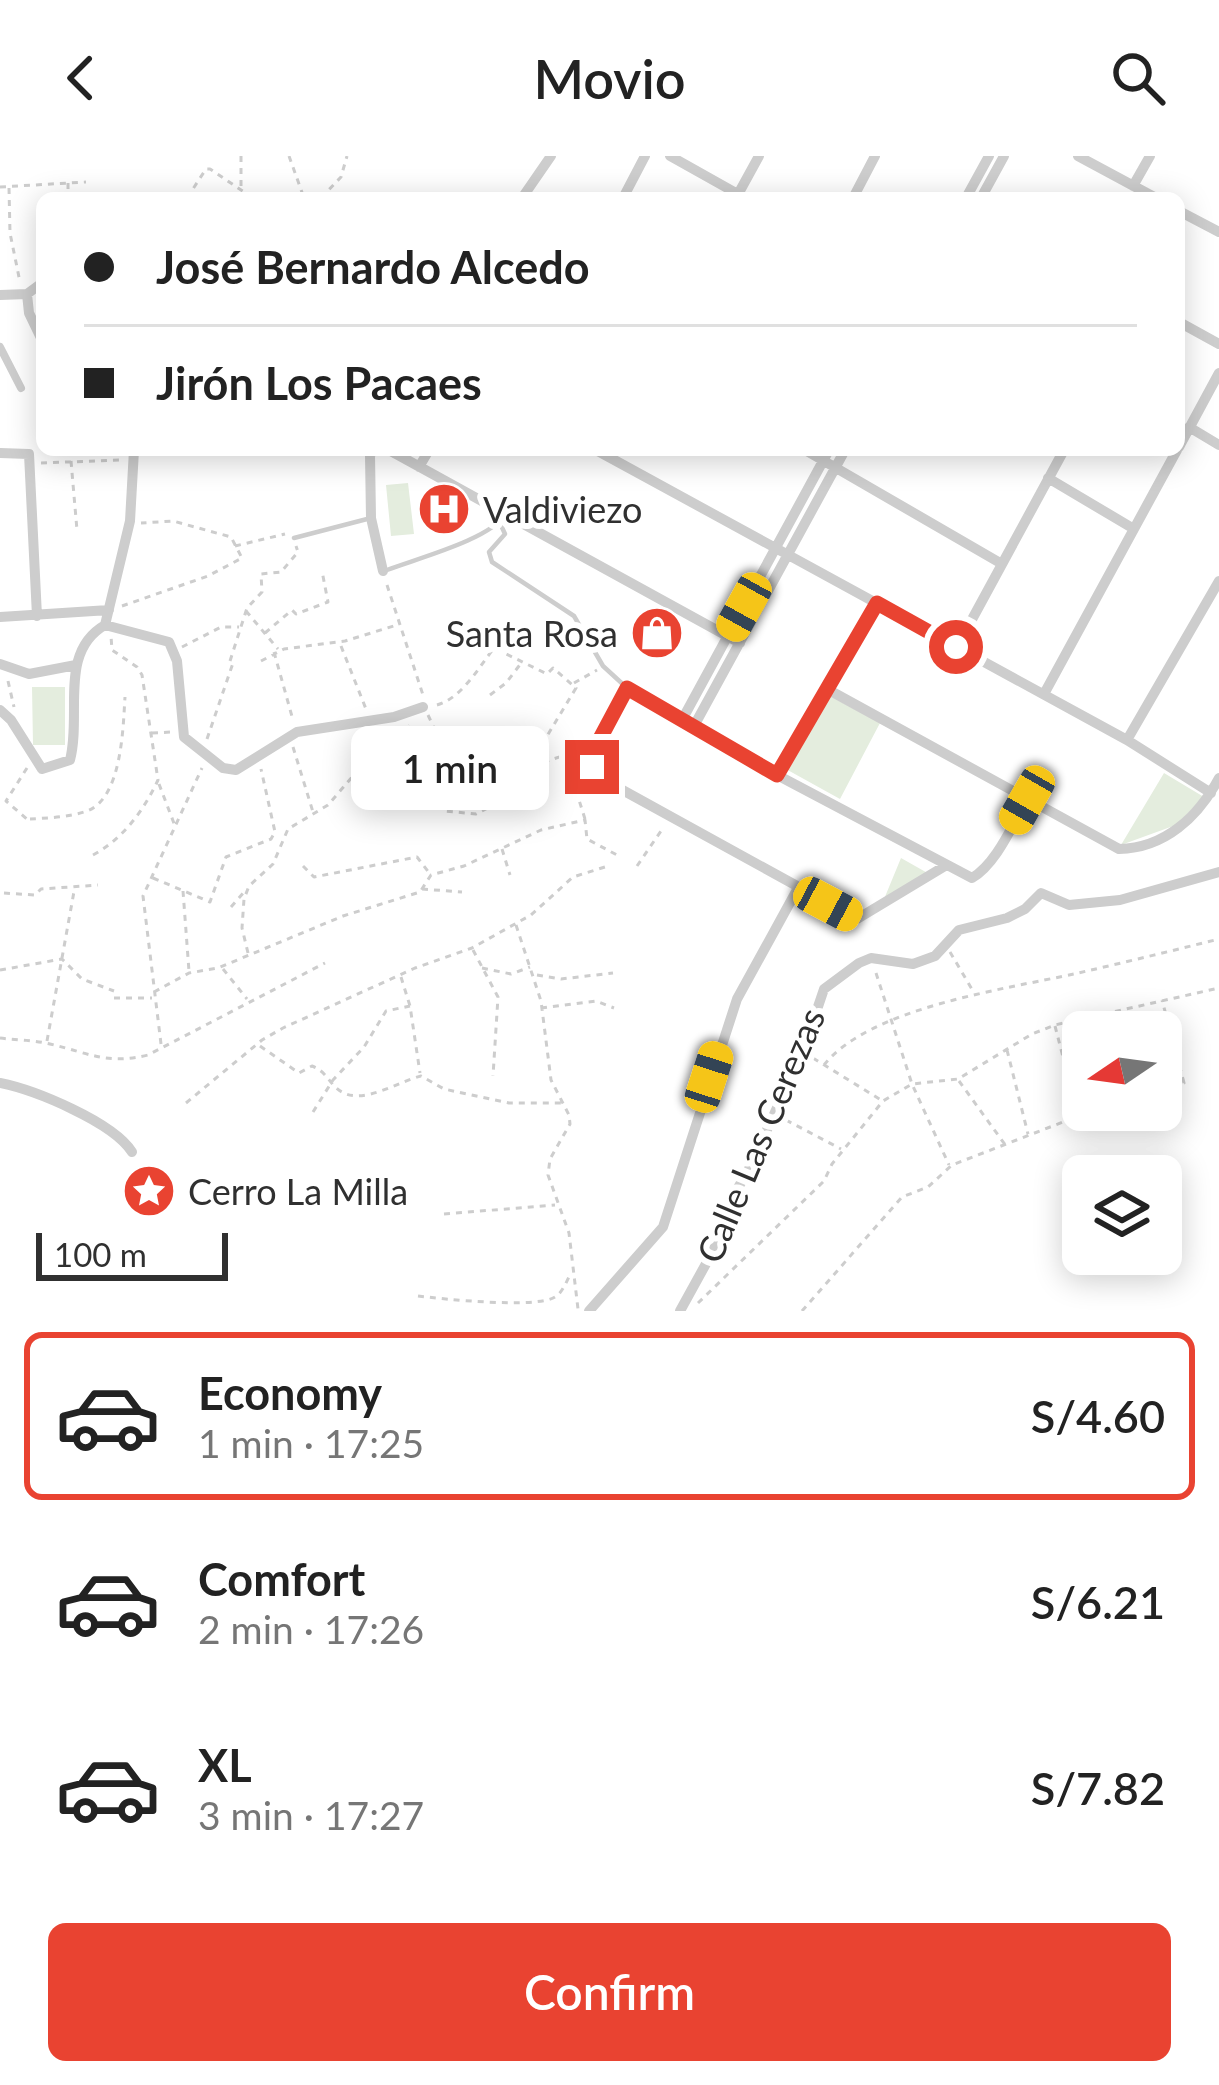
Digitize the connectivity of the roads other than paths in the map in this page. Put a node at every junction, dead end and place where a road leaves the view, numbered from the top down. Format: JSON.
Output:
{"nodes":[{"id":1,"x":551,"y":156,"type":"edge"},
{"id":2,"x":645,"y":156,"type":"edge"},
{"id":3,"x":670,"y":156,"type":"edge"},
{"id":4,"x":759,"y":156,"type":"edge"},
{"id":5,"x":875,"y":156,"type":"edge"},
{"id":6,"x":989,"y":156,"type":"edge"},
{"id":7,"x":1004,"y":156,"type":"edge"},
{"id":8,"x":1078,"y":156,"type":"edge"},
{"id":9,"x":1116,"y":156,"type":"edge"},
{"id":10,"x":1150,"y":156,"type":"edge"},
{"id":11,"x":1107,"y":172,"type":"junction"},
{"id":12,"x":1133,"y":186,"type":"junction"},
{"id":13,"x":526,"y":192,"type":"edge"},
{"id":14,"x":626,"y":192,"type":"edge"},
{"id":15,"x":731,"y":192,"type":"edge"},
{"id":16,"x":742,"y":192,"type":"edge"},
{"id":17,"x":856,"y":192,"type":"edge"},
{"id":18,"x":969,"y":192,"type":"edge"},
{"id":19,"x":984,"y":192,"type":"edge"},
{"id":20,"x":1144,"y":192,"type":"edge"},
{"id":21,"x":1185,"y":214,"type":"edge"},
{"id":22,"x":1219,"y":232,"type":"edge"},
{"id":23,"x":36,"y":287,"type":"edge"},
{"id":24,"x":27,"y":294,"type":"junction"},
{"id":25,"x":1,"y":296,"type":"edge"},
{"id":26,"x":1185,"y":325,"type":"edge"},
{"id":27,"x":36,"y":328,"type":"edge"},
{"id":28,"x":1219,"y":344,"type":"edge"},
{"id":29,"x":0,"y":347,"type":"edge"},
{"id":30,"x":4,"y":364,"type":"edge"},
{"id":31,"x":1219,"y":374,"type":"edge"},
{"id":32,"x":22,"y":388,"type":"dead end"},
{"id":33,"x":1190,"y":428,"type":"junction"},
{"id":34,"x":1185,"y":436,"type":"edge"},
{"id":35,"x":1219,"y":445,"type":"edge"},
{"id":36,"x":0,"y":453,"type":"edge"},
{"id":37,"x":135,"y":456,"type":"edge"},
{"id":38,"x":370,"y":456,"type":"edge"},
{"id":39,"x":400,"y":456,"type":"edge"},
{"id":40,"x":425,"y":456,"type":"edge"},
{"id":41,"x":607,"y":456,"type":"edge"},
{"id":42,"x":826,"y":456,"type":"edge"},
{"id":43,"x":827,"y":456,"type":"edge"},
{"id":44,"x":842,"y":456,"type":"edge"},
{"id":45,"x":1061,"y":456,"type":"edge"},
{"id":46,"x":1174,"y":456,"type":"edge"},
{"id":47,"x":419,"y":466,"type":"junction"},
{"id":48,"x":836,"y":467,"type":"junction"},
{"id":49,"x":1048,"y":478,"type":"junction"},
{"id":50,"x":371,"y":518,"type":"junction"},
{"id":51,"x":502,"y":519,"type":"junction"},
{"id":52,"x":1134,"y":529,"type":"junction"},
{"id":53,"x":294,"y":538,"type":"road end"},
{"id":54,"x":783,"y":550,"type":"junction"},
{"id":55,"x":1002,"y":564,"type":"junction"},
{"id":56,"x":382,"y":572,"type":"joint"},
{"id":57,"x":1219,"y":581,"type":"edge"},
{"id":58,"x":877,"y":603,"type":"junction"},
{"id":59,"x":109,"y":610,"type":"junction"},
{"id":60,"x":37,"y":616,"type":"junction"},
{"id":61,"x":0,"y":617,"type":"edge"},
{"id":62,"x":108,"y":625,"type":"junction"},
{"id":63,"x":734,"y":640,"type":"junction"},
{"id":64,"x":956,"y":647,"type":"junction"},
{"id":65,"x":3,"y":664,"type":"edge"},
{"id":66,"x":76,"y":665,"type":"junction"},
{"id":67,"x":627,"y":688,"type":"junction"},
{"id":68,"x":827,"y":689,"type":"junction"},
{"id":69,"x":1044,"y":694,"type":"junction"},
{"id":70,"x":423,"y":707,"type":"road end"},
{"id":71,"x":0,"y":710,"type":"edge"},
{"id":72,"x":688,"y":723,"type":"junction"},
{"id":73,"x":1127,"y":740,"type":"junction"},
{"id":74,"x":777,"y":775,"type":"junction"},
{"id":75,"x":1219,"y":778,"type":"edge"},
{"id":76,"x":1211,"y":794,"type":"junction"},
{"id":77,"x":1027,"y":800,"type":"junction"},
{"id":78,"x":944,"y":866,"type":"junction"},
{"id":79,"x":1219,"y":872,"type":"edge"},
{"id":80,"x":798,"y":888,"type":"junction"},
{"id":81,"x":0,"y":1084,"type":"edge"},
{"id":82,"x":131,"y":1151,"type":"dead end"},
{"id":83,"x":686,"y":1310,"type":"edge"},
{"id":84,"x":589,"y":1311,"type":"edge"}],
"edges":[{"from":1,"to":13,"type":"street"},
{"from":2,"to":14,"type":"street"},
{"from":3,"to":15,"type":"street"},
{"from":4,"to":16,"type":"street"},
{"from":5,"to":17,"type":"street"},
{"from":6,"to":18,"type":"street"},
{"from":7,"to":19,"type":"street"},
{"from":8,"to":11,"type":"street"},
{"from":9,"to":11,"type":"street"},
{"from":10,"to":12,"type":"street"},
{"from":11,"to":12,"type":"street"},
{"from":12,"to":20,"type":"street"},
{"from":21,"to":22,"type":"street"},
{"from":23,"to":24,"type":"street"},
{"from":24,"to":25,"type":"street"},
{"from":24,"to":27,"type":"street"},
{"from":26,"to":28,"type":"street"},
{"from":29,"to":30,"type":"street"},
{"from":30,"to":32,"type":"street"},
{"from":31,"to":33,"type":"street"},
{"from":33,"to":34,"type":"street"},
{"from":33,"to":35,"type":"street"},
{"from":36,"to":60,"type":"street"},
{"from":37,"to":59,"type":"street"},
{"from":38,"to":50,"type":"street"},
{"from":39,"to":47,"type":"street"},
{"from":40,"to":47,"type":"street"},
{"from":41,"to":54,"type":"street"},
{"from":42,"to":54,"type":"street"},
{"from":43,"to":48,"type":"street"},
{"from":44,"to":48,"type":"street"},
{"from":45,"to":49,"type":"street"},
{"from":46,"to":52,"type":"street"},
{"from":47,"to":51,"type":"street"},
{"from":48,"to":54,"type":"street"},
{"from":48,"to":55,"type":"street"},
{"from":49,"to":52,"type":"street"},
{"from":49,"to":55,"type":"street"},
{"from":50,"to":53,"type":"lane"},
{"from":50,"to":56,"type":"street"},
{"from":51,"to":56,"type":"lane"},
{"from":51,"to":63,"type":"street"},
{"from":51,"to":67,"type":"lane"},
{"from":52,"to":69,"type":"street"},
{"from":54,"to":58,"type":"street"},
{"from":54,"to":63,"type":"street"},
{"from":55,"to":64,"type":"street"},
{"from":57,"to":73,"type":"street"},
{"from":58,"to":64,"type":"street"},
{"from":58,"to":68,"type":"street"},
{"from":59,"to":60,"type":"street"},
{"from":59,"to":62,"type":"street"},
{"from":60,"to":61,"type":"street"},
{"from":62,"to":66,"type":"street"},
{"from":62,"to":70,"type":"street"},
{"from":63,"to":72,"type":"street"},
{"from":64,"to":69,"type":"street"},
{"from":65,"to":66,"type":"street"},
{"from":66,"to":71,"type":"street"},
{"from":67,"to":72,"type":"street"},
{"from":67,"to":80,"type":"street"},
{"from":68,"to":74,"type":"street"},
{"from":68,"to":77,"type":"street"},
{"from":69,"to":73,"type":"street"},
{"from":72,"to":74,"type":"street"},
{"from":73,"to":76,"type":"street"},
{"from":74,"to":78,"type":"street"},
{"from":75,"to":76,"type":"street"},
{"from":76,"to":77,"type":"street"},
{"from":77,"to":78,"type":"street"},
{"from":78,"to":80,"type":"street"},
{"from":79,"to":83,"type":"street","name":"Calle Las Cerezas"},
{"from":80,"to":84,"type":"street"},
{"from":81,"to":82,"type":"street"}]}
